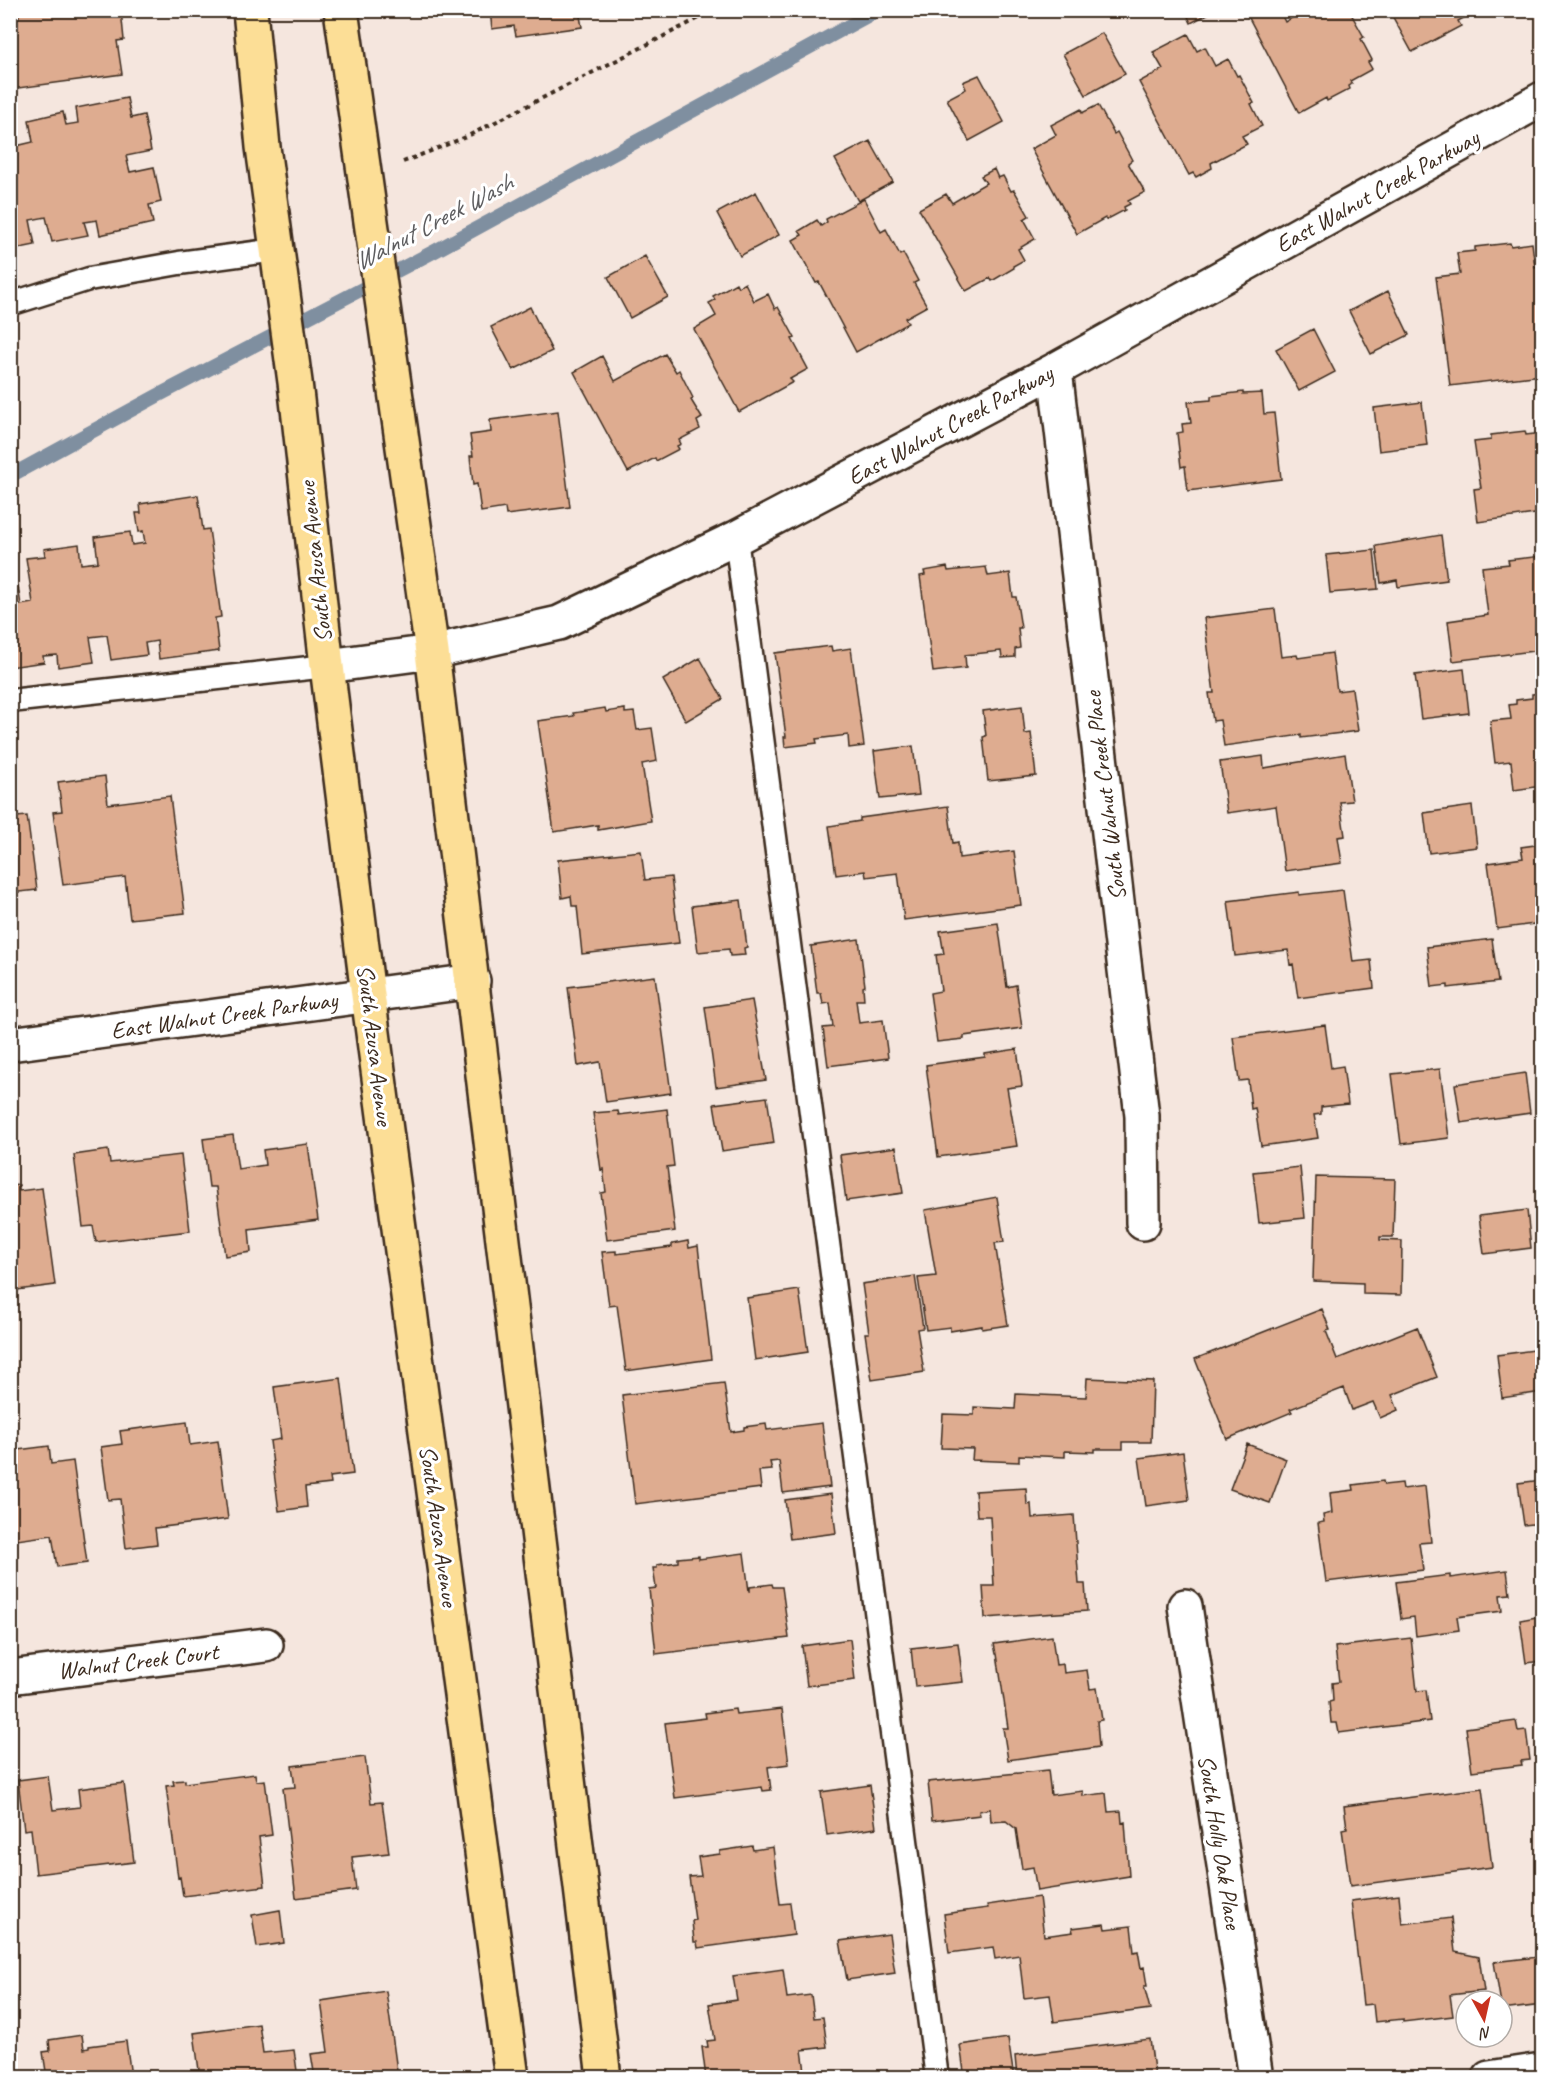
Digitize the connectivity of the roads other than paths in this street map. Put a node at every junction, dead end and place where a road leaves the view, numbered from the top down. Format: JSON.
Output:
{"nodes":[{"id":1,"x":250,"y":10,"type":"edge"},
{"id":2,"x":341,"y":10,"type":"edge"},
{"id":3,"x":1542,"y":99,"type":"edge"},
{"id":4,"x":278,"y":261,"type":"junction"},
{"id":5,"x":10,"y":304,"type":"edge"},
{"id":6,"x":1055,"y":370,"type":"junction"},
{"id":7,"x":736,"y":538,"type":"junction"},
{"id":8,"x":432,"y":652,"type":"junction"},
{"id":9,"x":327,"y":666,"type":"junction"},
{"id":10,"x":10,"y":701,"type":"edge"},
{"id":11,"x":472,"y":981,"type":"junction"},
{"id":12,"x":368,"y":995,"type":"junction"},
{"id":13,"x":10,"y":1044,"type":"edge"},
{"id":14,"x":1143,"y":1223,"type":"dead end"},
{"id":15,"x":1185,"y":1606,"type":"dead end"},
{"id":16,"x":266,"y":1645,"type":"dead end"},
{"id":17,"x":10,"y":1677,"type":"edge"},
{"id":18,"x":1542,"y":2070,"type":"edge"},
{"id":19,"x":512,"y":2078,"type":"edge"},
{"id":20,"x":604,"y":2078,"type":"edge"},
{"id":21,"x":937,"y":2078,"type":"edge"},
{"id":22,"x":1256,"y":2078,"type":"edge"},
{"id":23,"x":1489,"y":2078,"type":"edge"}],
"edges":[{"from":1,"to":4,"type":"main road","name":"South Azusa Avenue"},
{"from":2,"to":8,"type":"main road"},
{"from":3,"to":6,"type":"street","name":"East Walnut Creek Parkway"},
{"from":4,"to":5,"type":"lane"},
{"from":4,"to":9,"type":"main road","name":"South Azusa Avenue"},
{"from":6,"to":7,"type":"street","name":"East Walnut Creek Parkway"},
{"from":6,"to":14,"type":"street","name":"South Walnut Creek Place"},
{"from":7,"to":8,"type":"street","name":"East Walnut Creek Parkway"},
{"from":7,"to":21,"type":"lane"},
{"from":8,"to":9,"type":"street","name":"East Walnut Creek Parkway"},
{"from":8,"to":11,"type":"main road"},
{"from":9,"to":10,"type":"lane"},
{"from":9,"to":12,"type":"main road","name":"South Azusa Avenue"},
{"from":11,"to":12,"type":"street","name":"East Walnut Creek Parkway"},
{"from":11,"to":20,"type":"main road"},
{"from":12,"to":13,"type":"street","name":"East Walnut Creek Parkway"},
{"from":12,"to":19,"type":"main road","name":"South Azusa Avenue"},
{"from":15,"to":22,"type":"street","name":"South Holly Oak Place"},
{"from":16,"to":17,"type":"street","name":"Walnut Creek Court"},
{"from":18,"to":23,"type":"street"}]}
